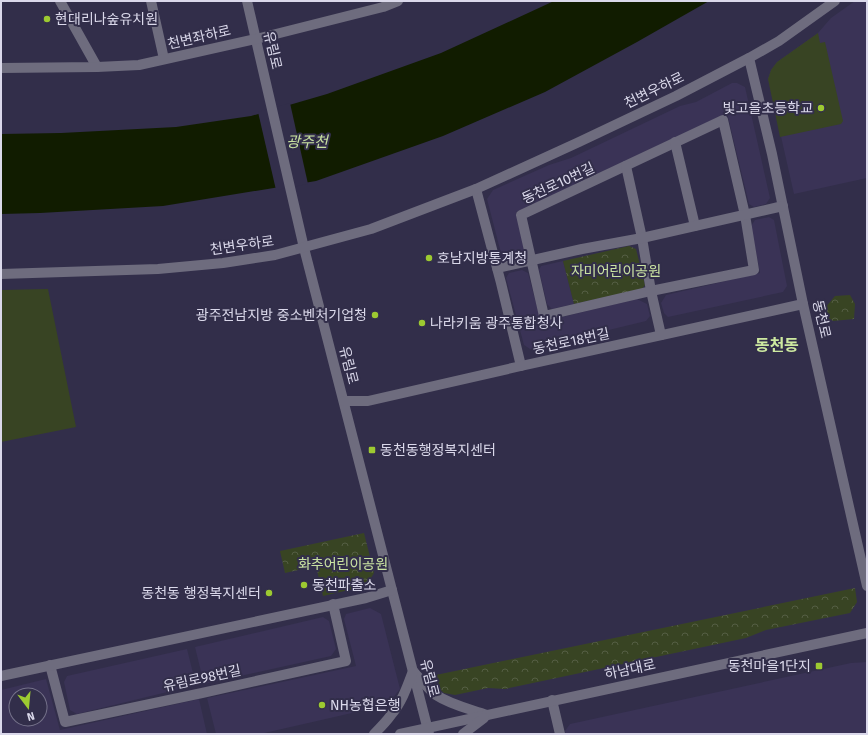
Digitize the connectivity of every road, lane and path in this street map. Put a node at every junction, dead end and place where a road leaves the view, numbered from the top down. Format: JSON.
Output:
{"nodes":[{"id":1,"x":60,"y":1,"type":"edge"},
{"id":2,"x":151,"y":1,"type":"edge"},
{"id":3,"x":247,"y":1,"type":"edge"},
{"id":4,"x":398,"y":1,"type":"edge"},
{"id":5,"x":835,"y":1,"type":"edge"},
{"id":6,"x":256,"y":39,"type":"junction"},
{"id":7,"x":749,"y":58,"type":"junction"},
{"id":8,"x":164,"y":59,"type":"junction"},
{"id":9,"x":97,"y":66,"type":"junction"},
{"id":10,"x":1,"y":68,"type":"edge"},
{"id":11,"x":675,"y":142,"type":"junction"},
{"id":12,"x":626,"y":166,"type":"junction"},
{"id":13,"x":476,"y":189,"type":"junction"},
{"id":14,"x":783,"y":206,"type":"junction"},
{"id":15,"x":745,"y":215,"type":"junction"},
{"id":16,"x":695,"y":226,"type":"junction"},
{"id":17,"x":642,"y":238,"type":"junction"},
{"id":18,"x":304,"y":248,"type":"junction"},
{"id":19,"x":531,"y":260,"type":"junction"},
{"id":20,"x":497,"y":268,"type":"junction"},
{"id":21,"x":1,"y":274,"type":"edge"},
{"id":22,"x":652,"y":291,"type":"junction"},
{"id":23,"x":803,"y":304,"type":"junction"},
{"id":24,"x":661,"y":335,"type":"junction"},
{"id":25,"x":521,"y":366,"type":"junction"},
{"id":26,"x":344,"y":401,"type":"junction"},
{"id":27,"x":867,"y":586,"type":"edge"},
{"id":28,"x":392,"y":590,"type":"junction"},
{"id":29,"x":333,"y":604,"type":"junction"},
{"id":30,"x":867,"y":633,"type":"edge"},
{"id":31,"x":50,"y":665,"type":"junction"},
{"id":32,"x":413,"y":670,"type":"junction"},
{"id":33,"x":1,"y":676,"type":"edge"},
{"id":34,"x":552,"y":700,"type":"junction"},
{"id":35,"x":488,"y":715,"type":"junction"},
{"id":36,"x":429,"y":731,"type":"edge"},
{"id":37,"x":374,"y":734,"type":"edge"},
{"id":38,"x":400,"y":734,"type":"edge"},
{"id":39,"x":463,"y":734,"type":"edge"},
{"id":40,"x":560,"y":734,"type":"edge"}],
"edges":[{"from":1,"to":9,"type":"street"},
{"from":2,"to":8,"type":"street"},
{"from":3,"to":6,"type":"street","name":"유림로"},
{"from":4,"to":6,"type":"street","name":"천변좌하로"},
{"from":5,"to":7,"type":"street","name":"천변우하로"},
{"from":6,"to":8,"type":"street","name":"천변좌하로"},
{"from":6,"to":18,"type":"street","name":"유림로"},
{"from":7,"to":13,"type":"street","name":"천변우하로"},
{"from":7,"to":14,"type":"street","name":"동천로"},
{"from":8,"to":9,"type":"street","name":"천변좌하로"},
{"from":9,"to":10,"type":"street","name":"천변좌하로"},
{"from":11,"to":12,"type":"street","name":"동천로10번길"},
{"from":11,"to":15,"type":"street","name":"동천로10번길"},
{"from":11,"to":16,"type":"street"},
{"from":12,"to":17,"type":"street"},
{"from":12,"to":19,"type":"street","name":"동천로10번길"},
{"from":13,"to":18,"type":"street","name":"천변우하로"},
{"from":13,"to":20,"type":"street"},
{"from":14,"to":15,"type":"street"},
{"from":14,"to":23,"type":"street","name":"동천로"},
{"from":15,"to":16,"type":"street"},
{"from":15,"to":22,"type":"street","name":"동천로10번길"},
{"from":16,"to":17,"type":"street"},
{"from":17,"to":19,"type":"street"},
{"from":17,"to":22,"type":"street"},
{"from":18,"to":21,"type":"street","name":"천변우하로"},
{"from":18,"to":26,"type":"street","name":"유림로"},
{"from":19,"to":20,"type":"street"},
{"from":19,"to":22,"type":"street","name":"동천로10번길"},
{"from":20,"to":25,"type":"street"},
{"from":22,"to":24,"type":"street"},
{"from":23,"to":24,"type":"street","name":"동천로18번길"},
{"from":23,"to":27,"type":"street","name":"동천로"},
{"from":24,"to":25,"type":"street","name":"동천로18번길"},
{"from":25,"to":26,"type":"street","name":"동천로18번길"},
{"from":26,"to":28,"type":"street","name":"유림로"},
{"from":28,"to":29,"type":"street"},
{"from":28,"to":32,"type":"street","name":"유림로"},
{"from":29,"to":31,"type":"street"},
{"from":29,"to":31,"type":"street","name":"유림로98번길"},
{"from":30,"to":34,"type":"street","name":"하남대로"},
{"from":31,"to":33,"type":"street"},
{"from":32,"to":35,"type":"street"},
{"from":32,"to":36,"type":"street","name":"유림로"},
{"from":32,"to":37,"type":"street"},
{"from":34,"to":35,"type":"street","name":"하남대로"},
{"from":34,"to":40,"type":"street"},
{"from":35,"to":36,"type":"street","name":"하남대로"},
{"from":35,"to":39,"type":"street"},
{"from":36,"to":38,"type":"street","name":"하남대로"}]}
